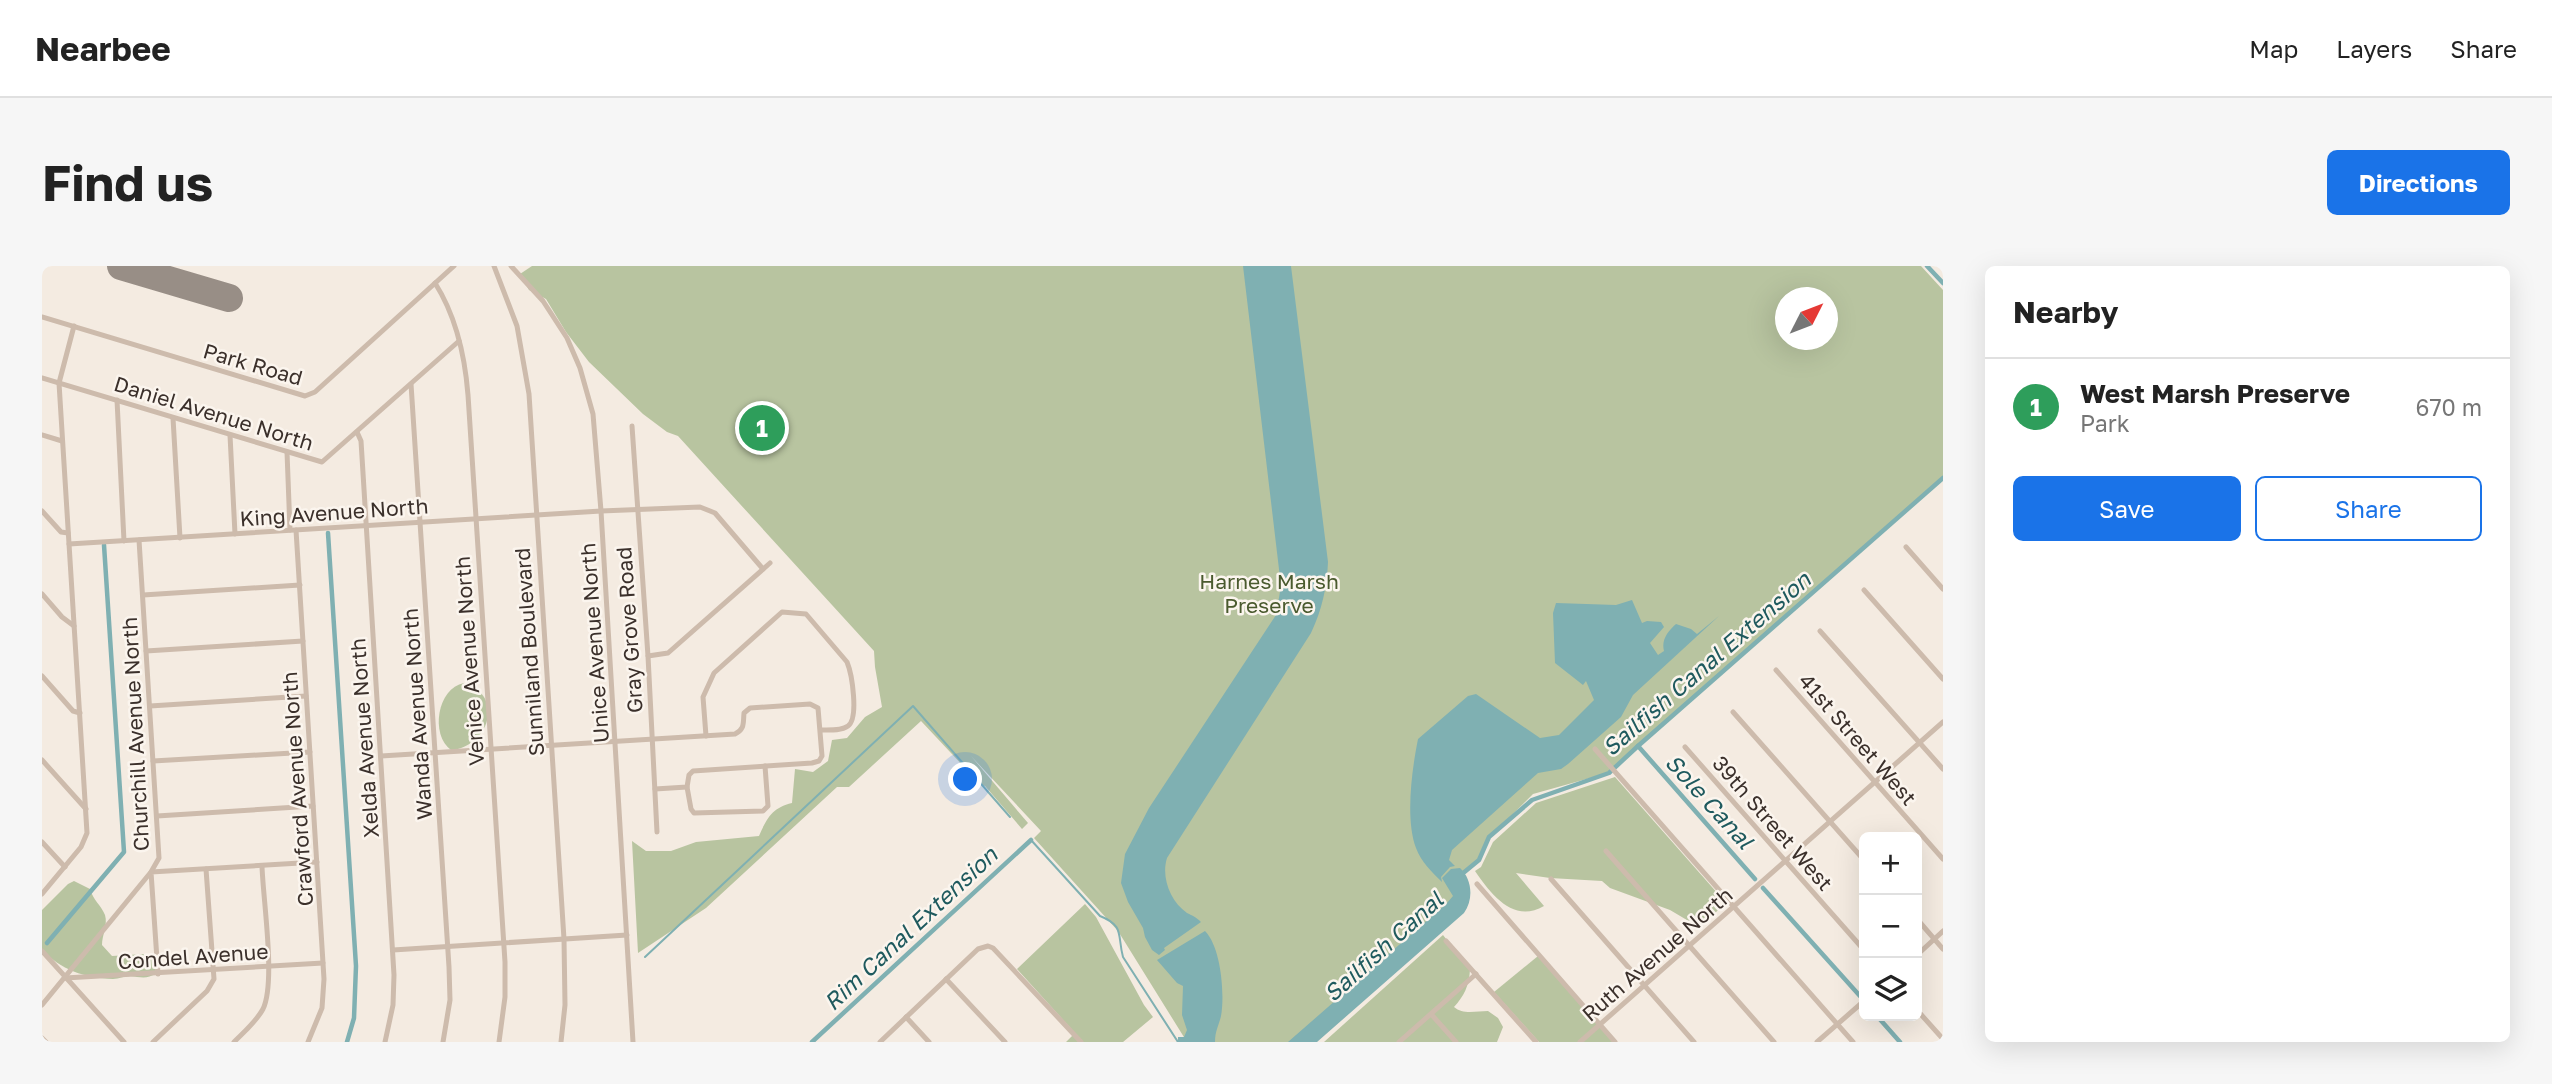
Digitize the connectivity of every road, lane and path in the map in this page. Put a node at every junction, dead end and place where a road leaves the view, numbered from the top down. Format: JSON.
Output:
{"nodes":[{"id":1,"x":454,"y":266,"type":"edge"},
{"id":2,"x":504,"y":266,"type":"edge"},
{"id":3,"x":511,"y":266,"type":"edge"},
{"id":4,"x":525,"y":266,"type":"edge"},
{"id":5,"x":495,"y":269,"type":"edge"},
{"id":6,"x":518,"y":272,"type":"junction"},
{"id":7,"x":435,"y":283,"type":"junction"},
{"id":8,"x":42,"y":317,"type":"edge"},
{"id":9,"x":74,"y":326,"type":"junction"},
{"id":10,"x":459,"y":341,"type":"junction"},
{"id":11,"x":42,"y":378,"type":"edge"},
{"id":12,"x":59,"y":383,"type":"junction"},
{"id":13,"x":411,"y":384,"type":"junction"},
{"id":14,"x":117,"y":400,"type":"junction"},
{"id":15,"x":173,"y":418,"type":"junction"},
{"id":16,"x":632,"y":426,"type":"dead end"},
{"id":17,"x":357,"y":432,"type":"junction"},
{"id":18,"x":42,"y":435,"type":"edge"},
{"id":19,"x":230,"y":435,"type":"junction"},
{"id":20,"x":62,"y":441,"type":"junction"},
{"id":21,"x":287,"y":452,"type":"junction"},
{"id":22,"x":637,"y":509,"type":"junction"},
{"id":23,"x":42,"y":511,"type":"edge"},
{"id":24,"x":601,"y":511,"type":"junction"},
{"id":25,"x":537,"y":515,"type":"junction"},
{"id":26,"x":476,"y":519,"type":"junction"},
{"id":27,"x":421,"y":522,"type":"junction"},
{"id":28,"x":366,"y":526,"type":"junction"},
{"id":29,"x":293,"y":530,"type":"junction"},
{"id":30,"x":68,"y":533,"type":"junction"},
{"id":31,"x":235,"y":534,"type":"junction"},
{"id":32,"x":180,"y":538,"type":"junction"},
{"id":33,"x":139,"y":540,"type":"junction"},
{"id":34,"x":124,"y":541,"type":"junction"},
{"id":35,"x":69,"y":544,"type":"junction"},
{"id":36,"x":1906,"y":547,"type":"dead end"},
{"id":37,"x":770,"y":563,"type":"dead end"},
{"id":38,"x":763,"y":569,"type":"junction"},
{"id":39,"x":300,"y":585,"type":"junction"},
{"id":40,"x":1943,"y":589,"type":"edge"},
{"id":41,"x":1864,"y":590,"type":"dead end"},
{"id":42,"x":42,"y":594,"type":"edge"},
{"id":43,"x":143,"y":595,"type":"junction"},
{"id":44,"x":74,"y":626,"type":"junction"},
{"id":45,"x":1820,"y":631,"type":"dead end"},
{"id":46,"x":303,"y":641,"type":"junction"},
{"id":47,"x":146,"y":651,"type":"junction"},
{"id":48,"x":648,"y":656,"type":"junction"},
{"id":49,"x":1776,"y":670,"type":"dead end"},
{"id":50,"x":42,"y":676,"type":"edge"},
{"id":51,"x":1943,"y":679,"type":"edge"},
{"id":52,"x":306,"y":696,"type":"junction"},
{"id":53,"x":150,"y":706,"type":"junction"},
{"id":54,"x":1733,"y":712,"type":"dead end"},
{"id":55,"x":80,"y":713,"type":"junction"},
{"id":56,"x":1943,"y":722,"type":"edge"},
{"id":57,"x":821,"y":730,"type":"junction"},
{"id":58,"x":706,"y":736,"type":"junction"},
{"id":59,"x":652,"y":741,"type":"junction"},
{"id":60,"x":616,"y":742,"type":"junction"},
{"id":61,"x":1919,"y":743,"type":"junction"},
{"id":62,"x":551,"y":746,"type":"junction"},
{"id":63,"x":1685,"y":747,"type":"dead end"},
{"id":64,"x":1595,"y":749,"type":"dead end"},
{"id":65,"x":491,"y":750,"type":"junction"},
{"id":66,"x":310,"y":752,"type":"junction"},
{"id":67,"x":436,"y":752,"type":"junction"},
{"id":68,"x":381,"y":757,"type":"junction"},
{"id":69,"x":42,"y":760,"type":"edge"},
{"id":70,"x":153,"y":761,"type":"junction"},
{"id":71,"x":765,"y":766,"type":"junction"},
{"id":72,"x":1943,"y":769,"type":"edge"},
{"id":73,"x":1875,"y":782,"type":"junction"},
{"id":74,"x":687,"y":788,"type":"junction"},
{"id":75,"x":655,"y":789,"type":"junction"},
{"id":76,"x":313,"y":806,"type":"junction"},
{"id":77,"x":86,"y":808,"type":"junction"},
{"id":78,"x":157,"y":816,"type":"junction"},
{"id":79,"x":1830,"y":822,"type":"junction"},
{"id":80,"x":657,"y":832,"type":"dead end"},
{"id":81,"x":42,"y":842,"type":"edge"},
{"id":82,"x":1606,"y":852,"type":"dead end"},
{"id":83,"x":1859,"y":854,"type":"edge"},
{"id":84,"x":1943,"y":859,"type":"edge"},
{"id":85,"x":1785,"y":861,"type":"junction"},
{"id":86,"x":317,"y":862,"type":"junction"},
{"id":87,"x":262,"y":866,"type":"junction"},
{"id":88,"x":65,"y":867,"type":"junction"},
{"id":89,"x":206,"y":869,"type":"junction"},
{"id":90,"x":151,"y":872,"type":"junction"},
{"id":91,"x":1551,"y":879,"type":"dead end"},
{"id":92,"x":1477,"y":884,"type":"dead end"},
{"id":93,"x":42,"y":894,"type":"edge"},
{"id":94,"x":1734,"y":907,"type":"junction"},
{"id":95,"x":1922,"y":925,"type":"edge"},
{"id":96,"x":1943,"y":931,"type":"edge"},
{"id":97,"x":626,"y":935,"type":"junction"},
{"id":98,"x":564,"y":939,"type":"junction"},
{"id":99,"x":1934,"y":939,"type":"junction"},
{"id":100,"x":1446,"y":941,"type":"dead end"},
{"id":101,"x":503,"y":943,"type":"junction"},
{"id":102,"x":1859,"y":944,"type":"edge"},
{"id":103,"x":448,"y":946,"type":"junction"},
{"id":104,"x":1689,"y":946,"type":"junction"},
{"id":105,"x":1943,"y":949,"type":"edge"},
{"id":106,"x":393,"y":950,"type":"junction"},
{"id":107,"x":1922,"y":950,"type":"edge"},
{"id":108,"x":42,"y":951,"type":"edge"},
{"id":109,"x":323,"y":963,"type":"junction"},
{"id":110,"x":268,"y":967,"type":"junction"},
{"id":111,"x":213,"y":970,"type":"junction"},
{"id":112,"x":158,"y":974,"type":"junction"},
{"id":113,"x":1476,"y":974,"type":"junction"},
{"id":114,"x":65,"y":978,"type":"junction"},
{"id":115,"x":946,"y":979,"type":"junction"},
{"id":116,"x":1644,"y":985,"type":"junction"},
{"id":117,"x":42,"y":1005,"type":"edge"},
{"id":118,"x":1859,"y":1005,"type":"edge"},
{"id":119,"x":1431,"y":1014,"type":"junction"},
{"id":120,"x":1922,"y":1016,"type":"edge"},
{"id":121,"x":906,"y":1017,"type":"junction"},
{"id":122,"x":1838,"y":1024,"type":"junction"},
{"id":123,"x":1600,"y":1025,"type":"junction"},
{"id":124,"x":42,"y":1038,"type":"edge"},
{"id":125,"x":1943,"y":1040,"type":"edge"},
{"id":126,"x":46,"y":1042,"type":"edge"},
{"id":127,"x":124,"y":1042,"type":"edge"},
{"id":128,"x":153,"y":1042,"type":"edge"},
{"id":129,"x":234,"y":1042,"type":"edge"},
{"id":130,"x":308,"y":1042,"type":"edge"},
{"id":131,"x":385,"y":1042,"type":"edge"},
{"id":132,"x":443,"y":1042,"type":"edge"},
{"id":133,"x":499,"y":1042,"type":"edge"},
{"id":134,"x":561,"y":1042,"type":"edge"},
{"id":135,"x":633,"y":1042,"type":"edge"},
{"id":136,"x":880,"y":1042,"type":"edge"},
{"id":137,"x":929,"y":1042,"type":"edge"},
{"id":138,"x":1005,"y":1042,"type":"edge"},
{"id":139,"x":1081,"y":1042,"type":"edge"},
{"id":140,"x":1399,"y":1042,"type":"edge"},
{"id":141,"x":1456,"y":1042,"type":"edge"},
{"id":142,"x":1536,"y":1042,"type":"edge"},
{"id":143,"x":1580,"y":1042,"type":"edge"},
{"id":144,"x":1615,"y":1042,"type":"edge"},
{"id":145,"x":1695,"y":1042,"type":"edge"},
{"id":146,"x":1774,"y":1042,"type":"edge"},
{"id":147,"x":1817,"y":1042,"type":"edge"},
{"id":148,"x":1853,"y":1042,"type":"edge"}],
"edges":[{"from":1,"to":7,"type":"street","name":"Park Road"},
{"from":2,"to":5,"type":"street"},
{"from":3,"to":6,"type":"street","name":"Unice Avenue North"},
{"from":4,"to":6,"type":"street"},
{"from":5,"to":25,"type":"street","name":"Sunniland Boulevard"},
{"from":6,"to":24,"type":"street","name":"Unice Avenue North"},
{"from":7,"to":9,"type":"street","name":"Park Road"},
{"from":7,"to":10,"type":"street","name":"Venice Avenue North"},
{"from":8,"to":9,"type":"street","name":"Park Road"},
{"from":9,"to":12,"type":"street"},
{"from":10,"to":13,"type":"street","name":"Daniel Avenue North"},
{"from":10,"to":26,"type":"street","name":"Venice Avenue North"},
{"from":11,"to":12,"type":"street","name":"Daniel Avenue North"},
{"from":12,"to":14,"type":"street","name":"Daniel Avenue North"},
{"from":12,"to":20,"type":"street"},
{"from":13,"to":17,"type":"street","name":"Daniel Avenue North"},
{"from":13,"to":27,"type":"street","name":"Wanda Avenue North"},
{"from":14,"to":15,"type":"street","name":"Daniel Avenue North"},
{"from":14,"to":34,"type":"street"},
{"from":15,"to":19,"type":"street","name":"Daniel Avenue North"},
{"from":15,"to":32,"type":"street"},
{"from":16,"to":22,"type":"street","name":"Gray Grove Road"},
{"from":17,"to":21,"type":"street","name":"Daniel Avenue North"},
{"from":17,"to":28,"type":"street","name":"Xelda Avenue North"},
{"from":18,"to":20,"type":"street"},
{"from":19,"to":21,"type":"street","name":"Daniel Avenue North"},
{"from":19,"to":31,"type":"street"},
{"from":20,"to":30,"type":"street"},
{"from":21,"to":29,"type":"street","name":"Crawford Avenue North"},
{"from":22,"to":24,"type":"street","name":"King Avenue North"},
{"from":22,"to":38,"type":"street","name":"King Avenue North"},
{"from":22,"to":48,"type":"street","name":"Gray Grove Road"},
{"from":23,"to":30,"type":"street"},
{"from":24,"to":25,"type":"street","name":"King Avenue North"},
{"from":24,"to":60,"type":"street","name":"Unice Avenue North"},
{"from":25,"to":26,"type":"street","name":"King Avenue North"},
{"from":25,"to":62,"type":"street","name":"Sunniland Boulevard"},
{"from":26,"to":27,"type":"street","name":"King Avenue North"},
{"from":26,"to":65,"type":"street","name":"Venice Avenue North"},
{"from":27,"to":28,"type":"street","name":"King Avenue North"},
{"from":27,"to":67,"type":"street","name":"Wanda Avenue North"},
{"from":28,"to":29,"type":"street","name":"King Avenue North"},
{"from":28,"to":68,"type":"street","name":"Xelda Avenue North"},
{"from":29,"to":31,"type":"street","name":"King Avenue North"},
{"from":29,"to":39,"type":"street","name":"Crawford Avenue North"},
{"from":30,"to":35,"type":"street"},
{"from":31,"to":32,"type":"street","name":"King Avenue North"},
{"from":32,"to":33,"type":"street","name":"King Avenue North"},
{"from":33,"to":34,"type":"street","name":"King Avenue North"},
{"from":33,"to":43,"type":"street","name":"Churchill Avenue North"},
{"from":34,"to":35,"type":"street","name":"King Avenue North"},
{"from":35,"to":44,"type":"street"},
{"from":36,"to":40,"type":"street"},
{"from":37,"to":38,"type":"street"},
{"from":38,"to":48,"type":"street"},
{"from":39,"to":43,"type":"street"},
{"from":39,"to":46,"type":"street","name":"Crawford Avenue North"},
{"from":41,"to":51,"type":"street"},
{"from":42,"to":44,"type":"street"},
{"from":43,"to":47,"type":"street","name":"Churchill Avenue North"},
{"from":44,"to":55,"type":"street"},
{"from":45,"to":61,"type":"street"},
{"from":46,"to":47,"type":"street"},
{"from":46,"to":52,"type":"street","name":"Crawford Avenue North"},
{"from":47,"to":53,"type":"street","name":"Churchill Avenue North"},
{"from":48,"to":59,"type":"street","name":"Gray Grove Road"},
{"from":49,"to":73,"type":"street","name":"41st Street West"},
{"from":50,"to":55,"type":"street"},
{"from":52,"to":53,"type":"street"},
{"from":52,"to":66,"type":"street","name":"Crawford Avenue North"},
{"from":53,"to":70,"type":"street","name":"Churchill Avenue North"},
{"from":54,"to":79,"type":"street"},
{"from":55,"to":77,"type":"street"},
{"from":56,"to":61,"type":"street","name":"Ruth Avenue North"},
{"from":57,"to":58,"type":"street"},
{"from":57,"to":58,"type":"street"},
{"from":57,"to":71,"type":"street"},
{"from":58,"to":59,"type":"street"},
{"from":59,"to":60,"type":"street"},
{"from":59,"to":75,"type":"street","name":"Gray Grove Road"},
{"from":60,"to":62,"type":"street"},
{"from":60,"to":97,"type":"street","name":"Unice Avenue North"},
{"from":61,"to":72,"type":"street"},
{"from":61,"to":73,"type":"street","name":"Ruth Avenue North"},
{"from":62,"to":65,"type":"street"},
{"from":62,"to":98,"type":"street","name":"Sunniland Boulevard"},
{"from":63,"to":85,"type":"street","name":"39th Street West"},
{"from":64,"to":94,"type":"street"},
{"from":65,"to":67,"type":"street"},
{"from":65,"to":101,"type":"street","name":"Venice Avenue North"},
{"from":66,"to":70,"type":"street"},
{"from":66,"to":76,"type":"street","name":"Crawford Avenue North"},
{"from":67,"to":68,"type":"street"},
{"from":67,"to":103,"type":"street","name":"Wanda Avenue North"},
{"from":68,"to":106,"type":"street","name":"Xelda Avenue North"},
{"from":69,"to":77,"type":"street"},
{"from":70,"to":78,"type":"street","name":"Churchill Avenue North"},
{"from":71,"to":74,"type":"street"},
{"from":71,"to":74,"type":"street"},
{"from":73,"to":79,"type":"street","name":"Ruth Avenue North"},
{"from":73,"to":84,"type":"street","name":"41st Street West"},
{"from":74,"to":75,"type":"street"},
{"from":75,"to":80,"type":"street","name":"Gray Grove Road"},
{"from":76,"to":78,"type":"street"},
{"from":76,"to":86,"type":"street","name":"Crawford Avenue North"},
{"from":77,"to":88,"type":"street"},
{"from":78,"to":90,"type":"street","name":"Churchill Avenue North"},
{"from":79,"to":83,"type":"street"},
{"from":79,"to":85,"type":"street","name":"Ruth Avenue North"},
{"from":81,"to":88,"type":"street"},
{"from":82,"to":104,"type":"street"},
{"from":85,"to":94,"type":"street","name":"Ruth Avenue North"},
{"from":85,"to":102,"type":"street","name":"39th Street West"},
{"from":86,"to":87,"type":"street"},
{"from":86,"to":109,"type":"street","name":"Crawford Avenue North"},
{"from":87,"to":89,"type":"street"},
{"from":87,"to":110,"type":"street"},
{"from":88,"to":93,"type":"street"},
{"from":89,"to":90,"type":"street"},
{"from":89,"to":111,"type":"street"},
{"from":90,"to":112,"type":"street"},
{"from":90,"to":114,"type":"street","name":"Churchill Avenue North"},
{"from":91,"to":116,"type":"street"},
{"from":92,"to":123,"type":"street"},
{"from":94,"to":104,"type":"street","name":"Ruth Avenue North"},
{"from":94,"to":122,"type":"street"},
{"from":95,"to":99,"type":"street"},
{"from":96,"to":99,"type":"street"},
{"from":97,"to":98,"type":"street"},
{"from":97,"to":135,"type":"street","name":"Unice Avenue North"},
{"from":98,"to":101,"type":"street"},
{"from":98,"to":134,"type":"street","name":"Sunniland Boulevard"},
{"from":99,"to":105,"type":"street"},
{"from":99,"to":107,"type":"street"},
{"from":100,"to":113,"type":"street"},
{"from":101,"to":103,"type":"street"},
{"from":101,"to":133,"type":"street","name":"Venice Avenue North"},
{"from":103,"to":106,"type":"street"},
{"from":103,"to":132,"type":"street","name":"Wanda Avenue North"},
{"from":104,"to":116,"type":"street","name":"Ruth Avenue North"},
{"from":104,"to":146,"type":"street"},
{"from":106,"to":131,"type":"street","name":"Xelda Avenue North"},
{"from":108,"to":114,"type":"street"},
{"from":109,"to":110,"type":"street","name":"Condel Avenue"},
{"from":109,"to":130,"type":"street","name":"Crawford Avenue North"},
{"from":110,"to":111,"type":"street","name":"Condel Avenue"},
{"from":110,"to":129,"type":"street"},
{"from":111,"to":112,"type":"street","name":"Condel Avenue"},
{"from":111,"to":128,"type":"street"},
{"from":112,"to":114,"type":"street","name":"Condel Avenue"},
{"from":113,"to":119,"type":"street"},
{"from":113,"to":142,"type":"street"},
{"from":114,"to":117,"type":"street","name":"Churchill Avenue North"},
{"from":114,"to":127,"type":"street"},
{"from":115,"to":121,"type":"street"},
{"from":115,"to":138,"type":"street"},
{"from":115,"to":139,"type":"street"},
{"from":116,"to":123,"type":"street","name":"Ruth Avenue North"},
{"from":116,"to":145,"type":"street"},
{"from":118,"to":122,"type":"street"},
{"from":119,"to":140,"type":"street"},
{"from":119,"to":141,"type":"street"},
{"from":120,"to":125,"type":"street"},
{"from":121,"to":136,"type":"street"},
{"from":121,"to":137,"type":"street"},
{"from":122,"to":147,"type":"street"},
{"from":122,"to":148,"type":"street"},
{"from":123,"to":143,"type":"street","name":"Ruth Avenue North"},
{"from":123,"to":144,"type":"street"},
{"from":124,"to":126,"type":"street"}]}
